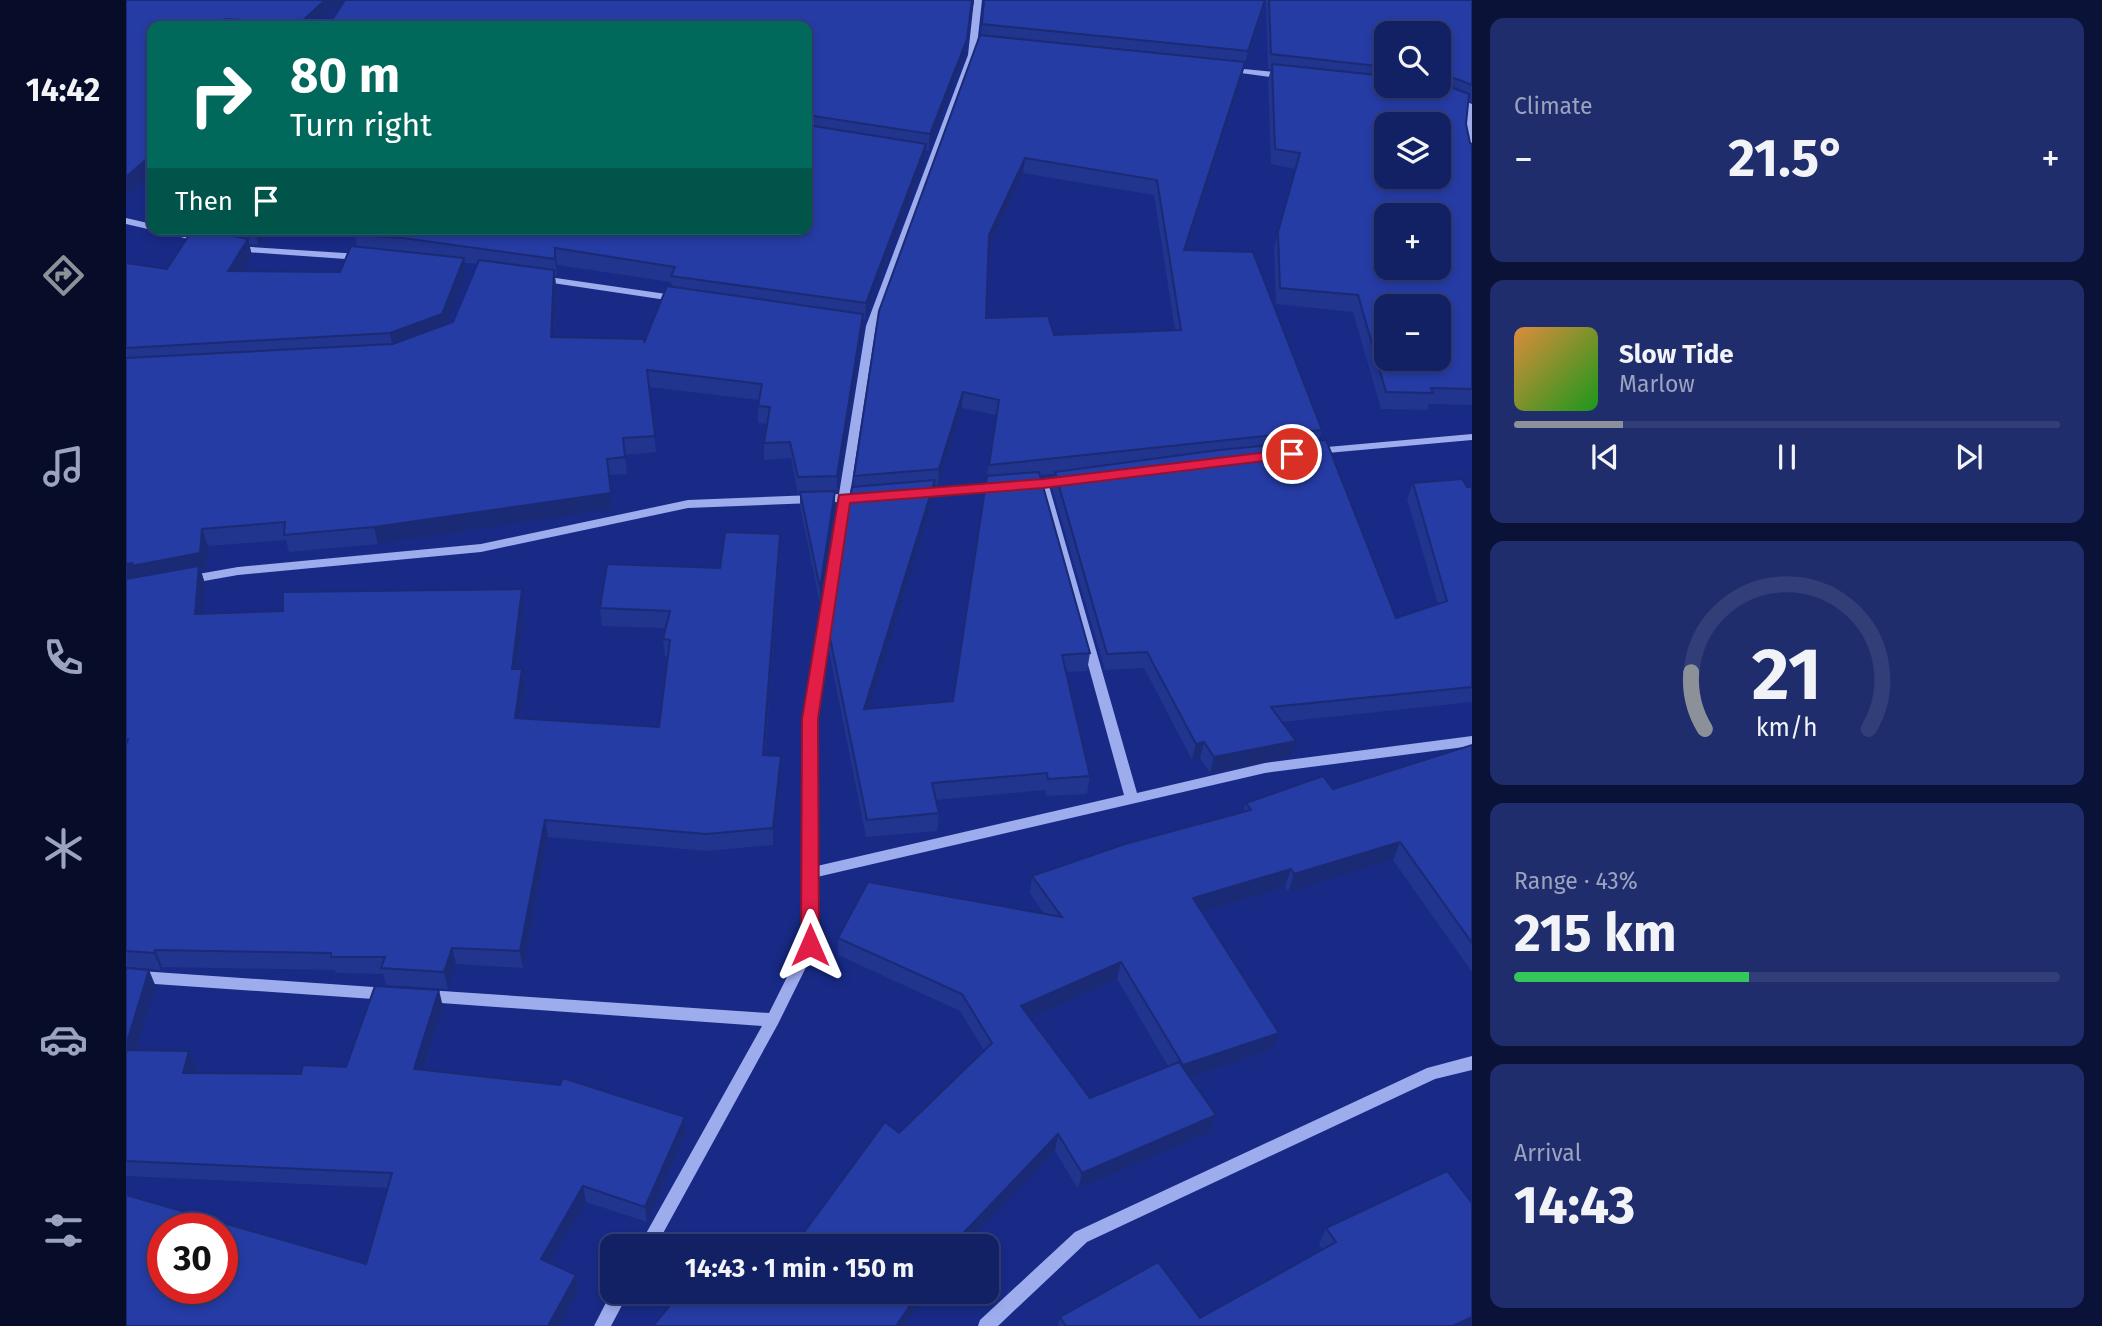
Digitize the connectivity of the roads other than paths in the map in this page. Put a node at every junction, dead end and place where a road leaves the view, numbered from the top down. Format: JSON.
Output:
{"nodes":[{"id":1,"x":978,"y":0,"type":"edge"},
{"id":2,"x":973,"y":43,"type":"junction"},
{"id":3,"x":987,"y":44,"type":"edge"},
{"id":4,"x":1221,"y":69,"type":"edge"},
{"id":5,"x":1290,"y":76,"type":"edge"},
{"id":6,"x":1448,"y":98,"type":"edge"},
{"id":7,"x":1472,"y":158,"type":"edge"},
{"id":8,"x":126,"y":221,"type":"edge"},
{"id":9,"x":147,"y":227,"type":"edge"},
{"id":10,"x":181,"y":235,"type":"edge"},
{"id":11,"x":210,"y":243,"type":"edge"},
{"id":12,"x":223,"y":246,"type":"edge"},
{"id":13,"x":367,"y":257,"type":"edge"},
{"id":14,"x":530,"y":278,"type":"edge"},
{"id":15,"x":694,"y":301,"type":"edge"},
{"id":16,"x":857,"y":324,"type":"edge"},
{"id":17,"x":871,"y":326,"type":"junction"},
{"id":18,"x":1472,"y":437,"type":"edge"},
{"id":19,"x":1296,"y":453,"type":"edge"},
{"id":20,"x":1083,"y":478,"type":"edge"},
{"id":21,"x":1043,"y":483,"type":"junction"},
{"id":22,"x":910,"y":494,"type":"edge"},
{"id":23,"x":884,"y":496,"type":"edge"},
{"id":24,"x":844,"y":499,"type":"junction"},
{"id":25,"x":176,"y":582,"type":"edge"},
{"id":26,"x":1472,"y":741,"type":"edge"},
{"id":27,"x":1132,"y":799,"type":"junction"},
{"id":28,"x":810,"y":873,"type":"junction"},
{"id":29,"x":126,"y":976,"type":"edge"},
{"id":30,"x":773,"y":1020,"type":"junction"},
{"id":31,"x":1472,"y":1063,"type":"edge"},
{"id":32,"x":654,"y":1234,"type":"edge"},
{"id":33,"x":614,"y":1304,"type":"edge"},
{"id":34,"x":602,"y":1326,"type":"edge"},
{"id":35,"x":986,"y":1326,"type":"edge"}],
"edges":[{"from":1,"to":2,"type":"street"},
{"from":2,"to":3,"type":"street"},
{"from":2,"to":17,"type":"street"},
{"from":4,"to":5,"type":"street"},
{"from":6,"to":7,"type":"street"},
{"from":8,"to":9,"type":"street"},
{"from":10,"to":11,"type":"street"},
{"from":12,"to":13,"type":"street"},
{"from":14,"to":15,"type":"street"},
{"from":16,"to":17,"type":"street"},
{"from":17,"to":24,"type":"street"},
{"from":18,"to":19,"type":"street"},
{"from":20,"to":21,"type":"street"},
{"from":21,"to":22,"type":"street"},
{"from":21,"to":27,"type":"street"},
{"from":23,"to":24,"type":"street"},
{"from":24,"to":25,"type":"street"},
{"from":24,"to":28,"type":"street"},
{"from":26,"to":27,"type":"street"},
{"from":27,"to":28,"type":"street"},
{"from":28,"to":30,"type":"street"},
{"from":29,"to":30,"type":"street"},
{"from":30,"to":32,"type":"street"},
{"from":31,"to":35,"type":"street"},
{"from":33,"to":34,"type":"street"}]}
